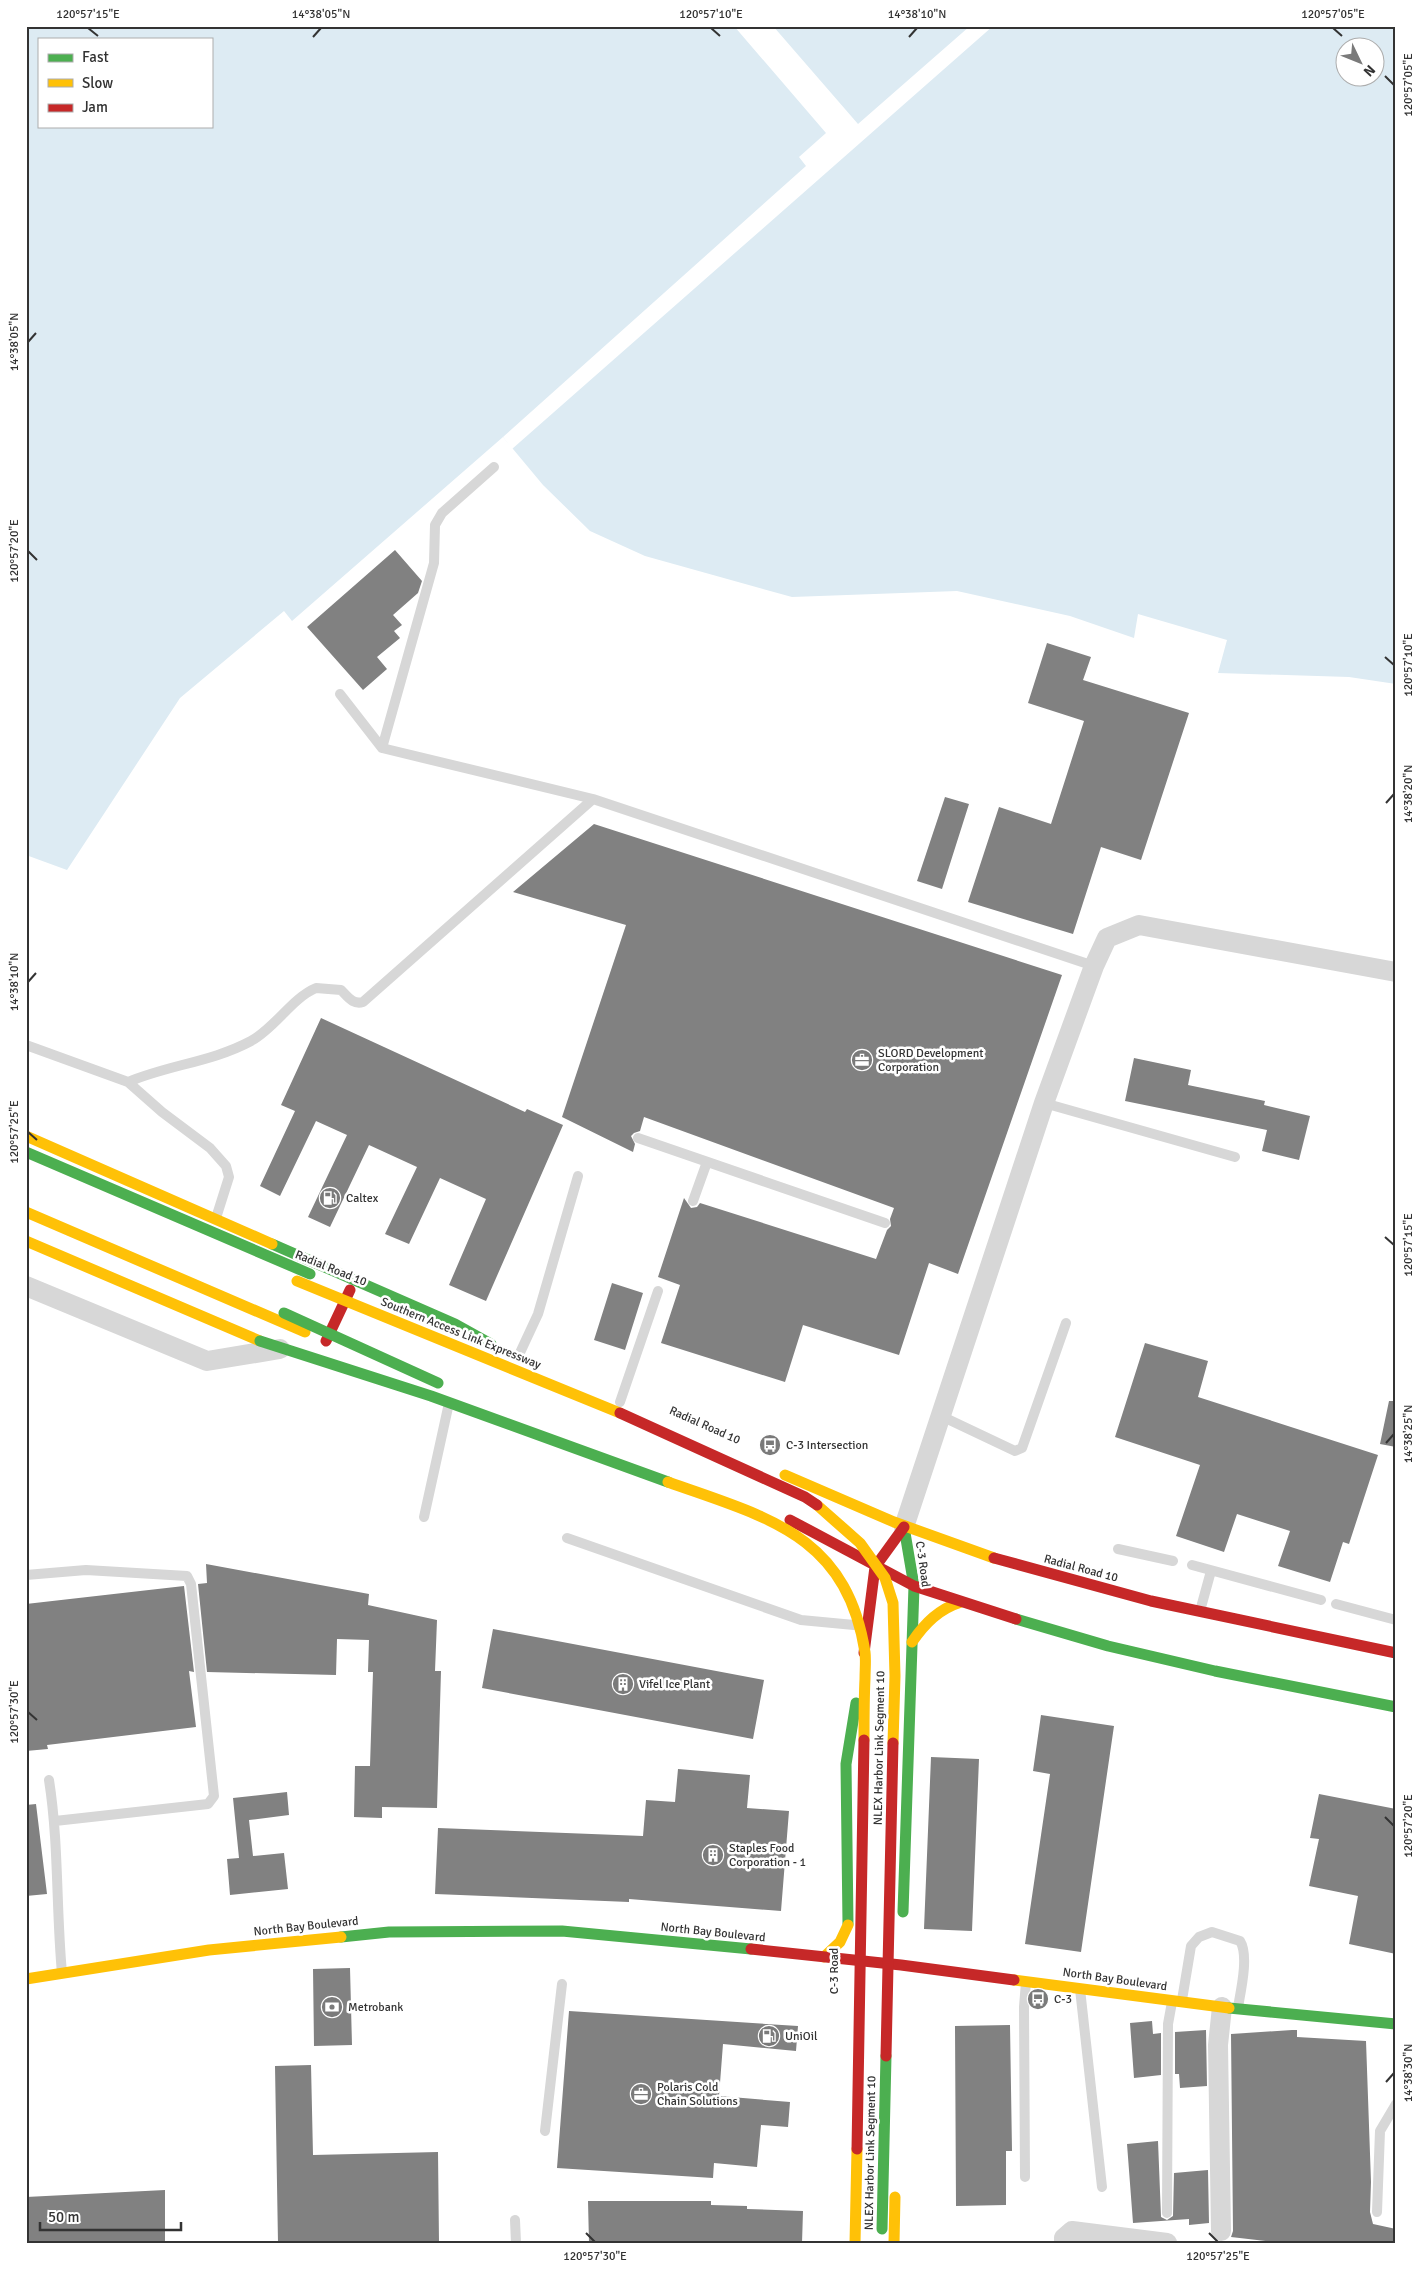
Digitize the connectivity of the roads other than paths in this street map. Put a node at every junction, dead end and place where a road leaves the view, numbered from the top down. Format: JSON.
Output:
{"nodes":[{"id":1,"x":494,"y":467,"type":"dead end"},
{"id":2,"x":340,"y":694,"type":"dead end"},
{"id":3,"x":382,"y":748,"type":"junction"},
{"id":4,"x":593,"y":799,"type":"junction"},
{"id":5,"x":1094,"y":966,"type":"junction"},
{"id":6,"x":1396,"y":972,"type":"edge"},
{"id":7,"x":26,"y":1045,"type":"edge"},
{"id":8,"x":128,"y":1082,"type":"junction"},
{"id":9,"x":1044,"y":1104,"type":"junction"},
{"id":10,"x":26,"y":1136,"type":"edge"},
{"id":11,"x":638,"y":1138,"type":"dead end"},
{"id":12,"x":26,"y":1152,"type":"edge"},
{"id":13,"x":1235,"y":1157,"type":"dead end"},
{"id":14,"x":707,"y":1162,"type":"junction"},
{"id":15,"x":578,"y":1176,"type":"dead end"},
{"id":16,"x":693,"y":1201,"type":"dead end"},
{"id":17,"x":26,"y":1212,"type":"edge"},
{"id":18,"x":885,"y":1223,"type":"dead end"},
{"id":19,"x":212,"y":1233,"type":"junction"},
{"id":20,"x":26,"y":1241,"type":"edge"},
{"id":21,"x":297,"y":1281,"type":"dead end"},
{"id":22,"x":26,"y":1286,"type":"edge"},
{"id":23,"x":350,"y":1290,"type":"junction"},
{"id":24,"x":658,"y":1291,"type":"dead end"},
{"id":25,"x":284,"y":1313,"type":"dead end"},
{"id":26,"x":1066,"y":1323,"type":"dead end"},
{"id":27,"x":326,"y":1341,"type":"junction"},
{"id":28,"x":510,"y":1353,"type":"junction"},
{"id":29,"x":569,"y":1380,"type":"dead end"},
{"id":30,"x":448,"y":1388,"type":"junction"},
{"id":31,"x":471,"y":1398,"type":"dead end"},
{"id":32,"x":618,"y":1407,"type":"junction"},
{"id":33,"x":516,"y":1414,"type":"dead end"},
{"id":34,"x":939,"y":1415,"type":"junction"},
{"id":35,"x":596,"y":1455,"type":"junction"},
{"id":36,"x":424,"y":1517,"type":"dead end"},
{"id":37,"x":904,"y":1527,"type":"junction"},
{"id":38,"x":809,"y":1530,"type":"junction"},
{"id":39,"x":567,"y":1538,"type":"dead end"},
{"id":40,"x":1118,"y":1549,"type":"dead end"},
{"id":41,"x":1173,"y":1561,"type":"dead end"},
{"id":42,"x":1192,"y":1566,"type":"dead end"},
{"id":43,"x":875,"y":1567,"type":"junction"},
{"id":44,"x":1211,"y":1571,"type":"junction"},
{"id":45,"x":26,"y":1575,"type":"edge"},
{"id":46,"x":914,"y":1586,"type":"junction"},
{"id":47,"x":1321,"y":1600,"type":"dead end"},
{"id":48,"x":961,"y":1602,"type":"junction"},
{"id":49,"x":1336,"y":1604,"type":"dead end"},
{"id":50,"x":1200,"y":1612,"type":"junction"},
{"id":51,"x":1396,"y":1620,"type":"edge"},
{"id":52,"x":868,"y":1624,"type":"junction"},
{"id":53,"x":912,"y":1642,"type":"junction"},
{"id":54,"x":1396,"y":1653,"type":"edge"},
{"id":55,"x":1396,"y":1707,"type":"edge"},
{"id":56,"x":49,"y":1780,"type":"dead end"},
{"id":57,"x":55,"y":1821,"type":"junction"},
{"id":58,"x":848,"y":1925,"type":"junction"},
{"id":59,"x":902,"y":1927,"type":"dead end"},
{"id":60,"x":824,"y":1957,"type":"junction"},
{"id":61,"x":848,"y":1964,"type":"junction"},
{"id":62,"x":62,"y":1974,"type":"junction"},
{"id":63,"x":26,"y":1979,"type":"edge"},
{"id":64,"x":1026,"y":1981,"type":"junction"},
{"id":65,"x":562,"y":1984,"type":"dead end"},
{"id":66,"x":848,"y":1987,"type":"dead end"},
{"id":67,"x":1080,"y":1988,"type":"junction"},
{"id":68,"x":1177,"y":2001,"type":"junction"},
{"id":69,"x":1230,"y":2008,"type":"junction"},
{"id":70,"x":1396,"y":2024,"type":"edge"},
{"id":71,"x":1396,"y":2104,"type":"edge"},
{"id":72,"x":545,"y":2131,"type":"dead end"},
{"id":73,"x":1025,"y":2177,"type":"dead end"},
{"id":74,"x":896,"y":2184,"type":"dead end"},
{"id":75,"x":1102,"y":2187,"type":"dead end"},
{"id":76,"x":1377,"y":2212,"type":"dead end"},
{"id":77,"x":1167,"y":2213,"type":"dead end"},
{"id":78,"x":515,"y":2220,"type":"dead end"},
{"id":79,"x":1221,"y":2230,"type":"dead end"},
{"id":80,"x":1068,"y":2237,"type":"edge"},
{"id":81,"x":516,"y":2243,"type":"edge"},
{"id":82,"x":848,"y":2243,"type":"edge"},
{"id":83,"x":855,"y":2243,"type":"edge"},
{"id":84,"x":882,"y":2243,"type":"edge"},
{"id":85,"x":894,"y":2243,"type":"edge"},
{"id":86,"x":1167,"y":2243,"type":"edge"}],
"edges":[{"from":1,"to":3,"type":"lane"},
{"from":2,"to":3,"type":"lane"},
{"from":3,"to":4,"type":"lane"},
{"from":4,"to":5,"type":"lane"},
{"from":4,"to":8,"type":"lane"},
{"from":5,"to":6,"type":"street"},
{"from":5,"to":9,"type":"street"},
{"from":7,"to":8,"type":"lane"},
{"from":8,"to":19,"type":"lane"},
{"from":9,"to":13,"type":"lane"},
{"from":9,"to":34,"type":"street"},
{"from":10,"to":28,"type":"main road","bridge":true},
{"from":11,"to":14,"type":"lane"},
{"from":12,"to":19,"type":"main road","name":"Radial Road 10"},
{"from":14,"to":16,"type":"lane"},
{"from":14,"to":18,"type":"lane"},
{"from":15,"to":28,"type":"lane"},
{"from":17,"to":27,"type":"main road"},
{"from":19,"to":23,"type":"main road","name":"Radial Road 10"},
{"from":20,"to":35,"type":"main road","bridge":true},
{"from":21,"to":32,"type":"main road","name":"Southern Access Link Expressway","bridge":true},
{"from":22,"to":27,"type":"street"},
{"from":23,"to":27,"type":"main road"},
{"from":23,"to":28,"type":"main road","name":"Radial Road 10"},
{"from":24,"to":32,"type":"lane"},
{"from":25,"to":30,"type":"main road","bridge":true},
{"from":26,"to":34,"type":"lane"},
{"from":27,"to":30,"type":"main road"},
{"from":28,"to":32,"type":"main road","bridge":true},
{"from":29,"to":32,"type":"main road","name":"Radial Road 10"},
{"from":30,"to":36,"type":"lane"},
{"from":31,"to":35,"type":"main road","bridge":true},
{"from":32,"to":37,"type":"main road","name":"Radial Road 10"},
{"from":32,"to":84,"type":"main road","name":"NLEX Harbor Link Segment 10","bridge":true},
{"from":33,"to":38,"type":"main road"},
{"from":34,"to":37,"type":"street"},
{"from":35,"to":83,"type":"main road","name":"NLEX Harbor Link Segment 10","bridge":true},
{"from":37,"to":43,"type":"main road","name":"C-3 Road"},
{"from":37,"to":46,"type":"main road","name":"C-3 Road"},
{"from":37,"to":50,"type":"main road","name":"Radial Road 10"},
{"from":38,"to":43,"type":"main road"},
{"from":38,"to":52,"type":"main road"},
{"from":39,"to":52,"type":"lane"},
{"from":40,"to":41,"type":"lane"},
{"from":42,"to":44,"type":"lane"},
{"from":43,"to":46,"type":"main road"},
{"from":43,"to":52,"type":"main road","name":"C-3 Road"},
{"from":44,"to":47,"type":"lane"},
{"from":44,"to":50,"type":"lane"},
{"from":45,"to":57,"type":"lane"},
{"from":46,"to":48,"type":"main road"},
{"from":46,"to":53,"type":"main road","name":"C-3 Road"},
{"from":48,"to":53,"type":"main road"},
{"from":48,"to":55,"type":"main road"},
{"from":49,"to":51,"type":"lane"},
{"from":50,"to":54,"type":"main road","name":"Radial Road 10"},
{"from":52,"to":58,"type":"main road","name":"C-3 Road"},
{"from":53,"to":59,"type":"main road","name":"C-3 Road"},
{"from":56,"to":57,"type":"lane"},
{"from":57,"to":62,"type":"lane"},
{"from":58,"to":60,"type":"main road"},
{"from":58,"to":61,"type":"main road","name":"C-3 Road"},
{"from":60,"to":61,"type":"main road","name":"North Bay Boulevard"},
{"from":60,"to":62,"type":"main road","name":"North Bay Boulevard"},
{"from":61,"to":64,"type":"main road","name":"North Bay Boulevard"},
{"from":62,"to":63,"type":"main road","name":"North Bay Boulevard"},
{"from":64,"to":67,"type":"main road","name":"North Bay Boulevard"},
{"from":64,"to":73,"type":"lane"},
{"from":65,"to":72,"type":"lane"},
{"from":66,"to":82,"type":"main road","name":"C-3 Road"},
{"from":67,"to":68,"type":"main road","name":"North Bay Boulevard"},
{"from":67,"to":75,"type":"lane"},
{"from":68,"to":69,"type":"main road","name":"North Bay Boulevard"},
{"from":68,"to":69,"type":"lane"},
{"from":68,"to":77,"type":"lane"},
{"from":69,"to":70,"type":"main road","name":"North Bay Boulevard"},
{"from":69,"to":79,"type":"street"},
{"from":71,"to":76,"type":"lane"},
{"from":74,"to":85,"type":"main road"},
{"from":78,"to":81,"type":"lane"},
{"from":80,"to":86,"type":"street"}]}
